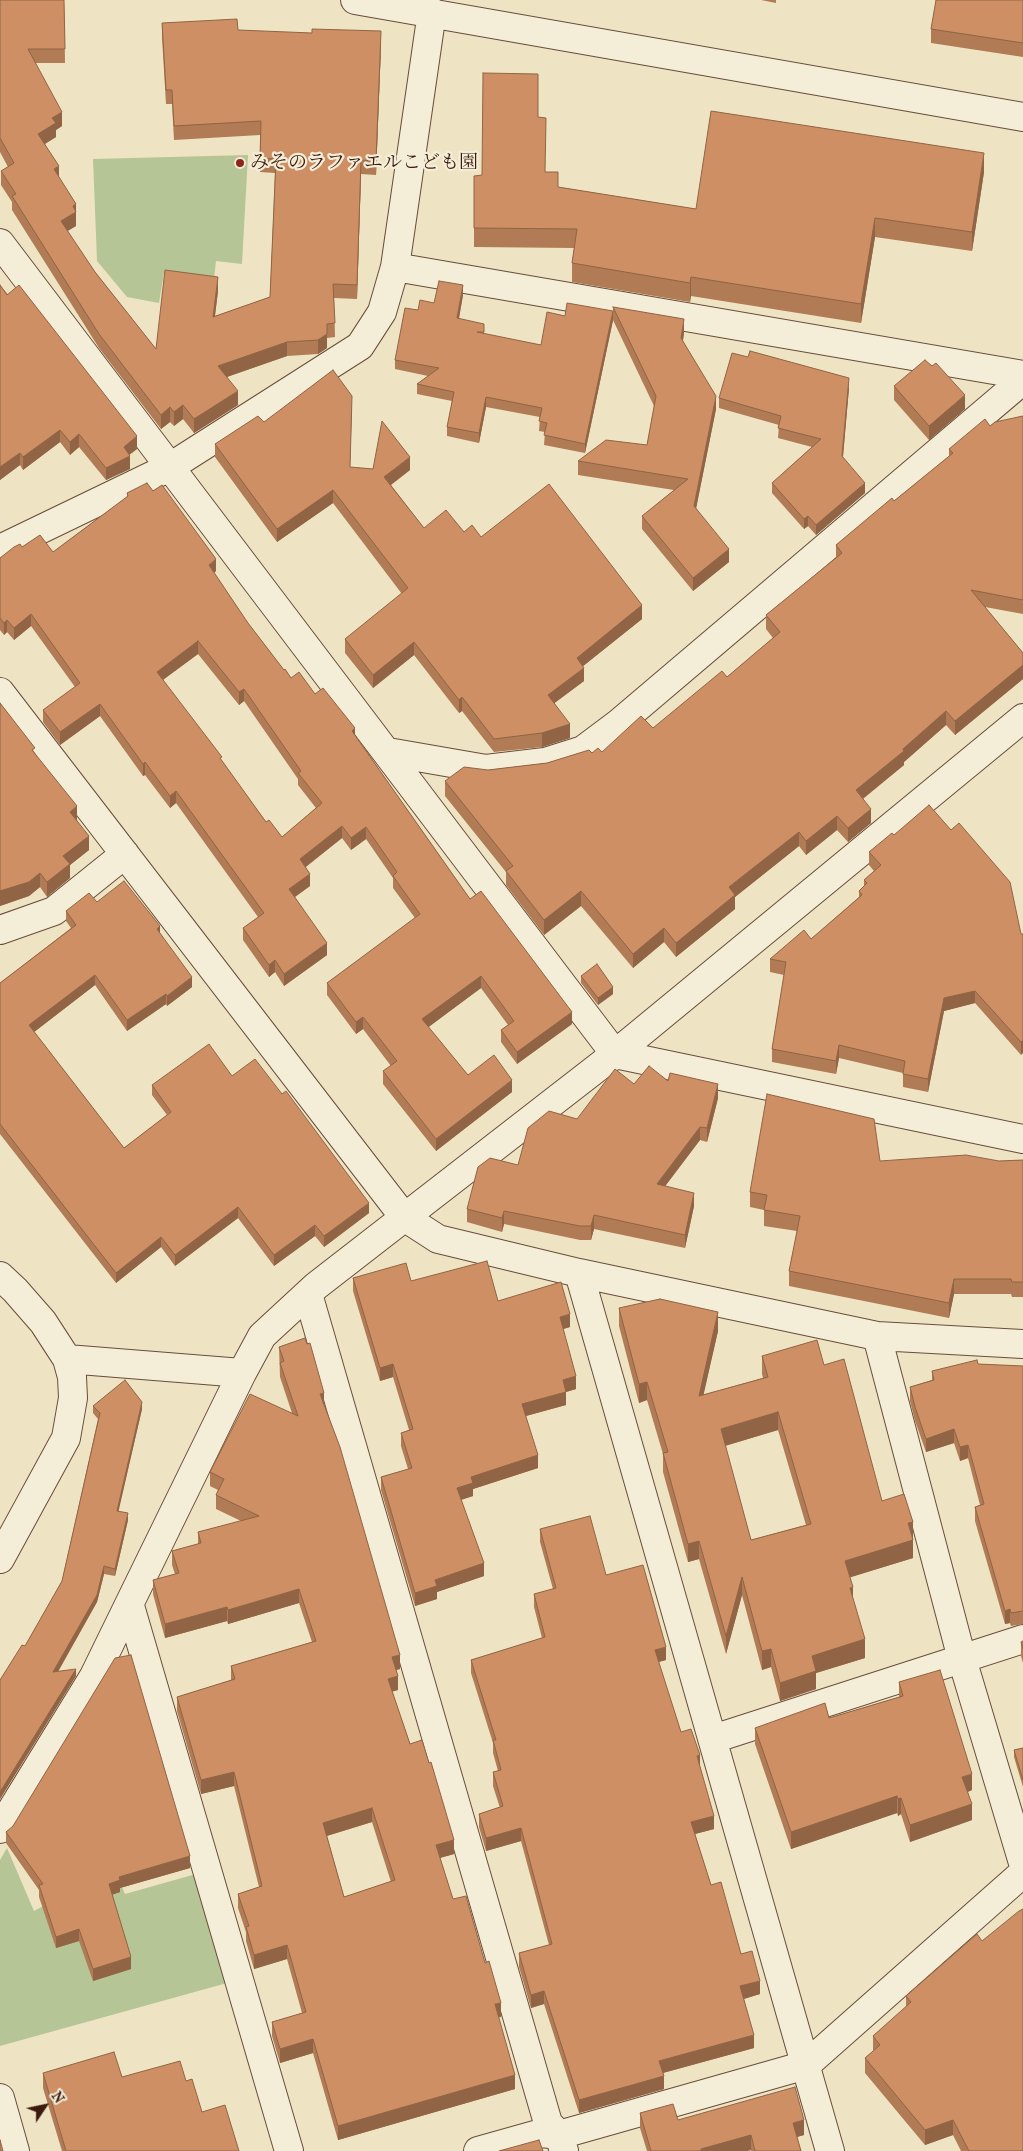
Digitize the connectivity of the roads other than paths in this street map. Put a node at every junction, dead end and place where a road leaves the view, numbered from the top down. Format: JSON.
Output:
{"nodes":[{"id":1,"x":355,"y":0,"type":"edge"},
{"id":2,"x":432,"y":12,"type":"junction"},
{"id":3,"x":1023,"y":117,"type":"edge"},
{"id":4,"x":0,"y":243,"type":"edge"},
{"id":5,"x":395,"y":267,"type":"junction"},
{"id":6,"x":1023,"y":375,"type":"edge"},
{"id":7,"x":1023,"y":380,"type":"edge"},
{"id":8,"x":170,"y":467,"type":"junction"},
{"id":9,"x":0,"y":549,"type":"edge"},
{"id":10,"x":0,"y":692,"type":"edge"},
{"id":11,"x":1023,"y":718,"type":"edge"},
{"id":12,"x":388,"y":752,"type":"junction"},
{"id":13,"x":125,"y":854,"type":"junction"},
{"id":14,"x":0,"y":930,"type":"edge"},
{"id":15,"x":615,"y":1054,"type":"junction"},
{"id":16,"x":1023,"y":1139,"type":"edge"},
{"id":17,"x":404,"y":1217,"type":"junction"},
{"id":18,"x":578,"y":1273,"type":"junction"},
{"id":19,"x":0,"y":1276,"type":"edge"},
{"id":20,"x":308,"y":1294,"type":"junction"},
{"id":21,"x":877,"y":1336,"type":"junction"},
{"id":22,"x":1023,"y":1344,"type":"edge"},
{"id":23,"x":67,"y":1359,"type":"junction"},
{"id":24,"x":242,"y":1373,"type":"junction"},
{"id":25,"x":0,"y":1559,"type":"edge"},
{"id":26,"x":130,"y":1606,"type":"junction"},
{"id":27,"x":1023,"y":1639,"type":"edge"},
{"id":28,"x":962,"y":1659,"type":"junction"},
{"id":29,"x":713,"y":1740,"type":"junction"},
{"id":30,"x":0,"y":1829,"type":"edge"},
{"id":31,"x":1023,"y":1862,"type":"edge"},
{"id":32,"x":1023,"y":1874,"type":"edge"},
{"id":33,"x":806,"y":2065,"type":"junction"},
{"id":34,"x":0,"y":2098,"type":"edge"},
{"id":35,"x":561,"y":2143,"type":"edge"},
{"id":36,"x":15,"y":2151,"type":"edge"},
{"id":37,"x":289,"y":2151,"type":"edge"},
{"id":38,"x":478,"y":2151,"type":"edge"},
{"id":39,"x":830,"y":2151,"type":"edge"}],
"edges":[{"from":1,"to":2,"type":"street"},
{"from":2,"to":3,"type":"street"},
{"from":2,"to":5,"type":"street"},
{"from":4,"to":8,"type":"street"},
{"from":5,"to":6,"type":"street"},
{"from":5,"to":8,"type":"street"},
{"from":7,"to":12,"type":"street"},
{"from":8,"to":9,"type":"street"},
{"from":8,"to":12,"type":"street"},
{"from":10,"to":13,"type":"street"},
{"from":11,"to":15,"type":"street"},
{"from":12,"to":15,"type":"street"},
{"from":13,"to":14,"type":"street"},
{"from":13,"to":17,"type":"street"},
{"from":15,"to":16,"type":"street"},
{"from":15,"to":17,"type":"street"},
{"from":17,"to":18,"type":"street"},
{"from":17,"to":20,"type":"street"},
{"from":18,"to":21,"type":"street"},
{"from":18,"to":29,"type":"street"},
{"from":19,"to":23,"type":"street"},
{"from":20,"to":24,"type":"street"},
{"from":20,"to":35,"type":"street"},
{"from":21,"to":22,"type":"street"},
{"from":21,"to":28,"type":"street"},
{"from":23,"to":24,"type":"street"},
{"from":23,"to":25,"type":"street"},
{"from":24,"to":26,"type":"street"},
{"from":26,"to":30,"type":"street"},
{"from":26,"to":37,"type":"street"},
{"from":27,"to":28,"type":"street"},
{"from":28,"to":29,"type":"street"},
{"from":28,"to":31,"type":"street"},
{"from":29,"to":33,"type":"street"},
{"from":32,"to":33,"type":"street"},
{"from":33,"to":35,"type":"street"},
{"from":33,"to":39,"type":"street"},
{"from":34,"to":36,"type":"street"},
{"from":35,"to":38,"type":"street"}]}
